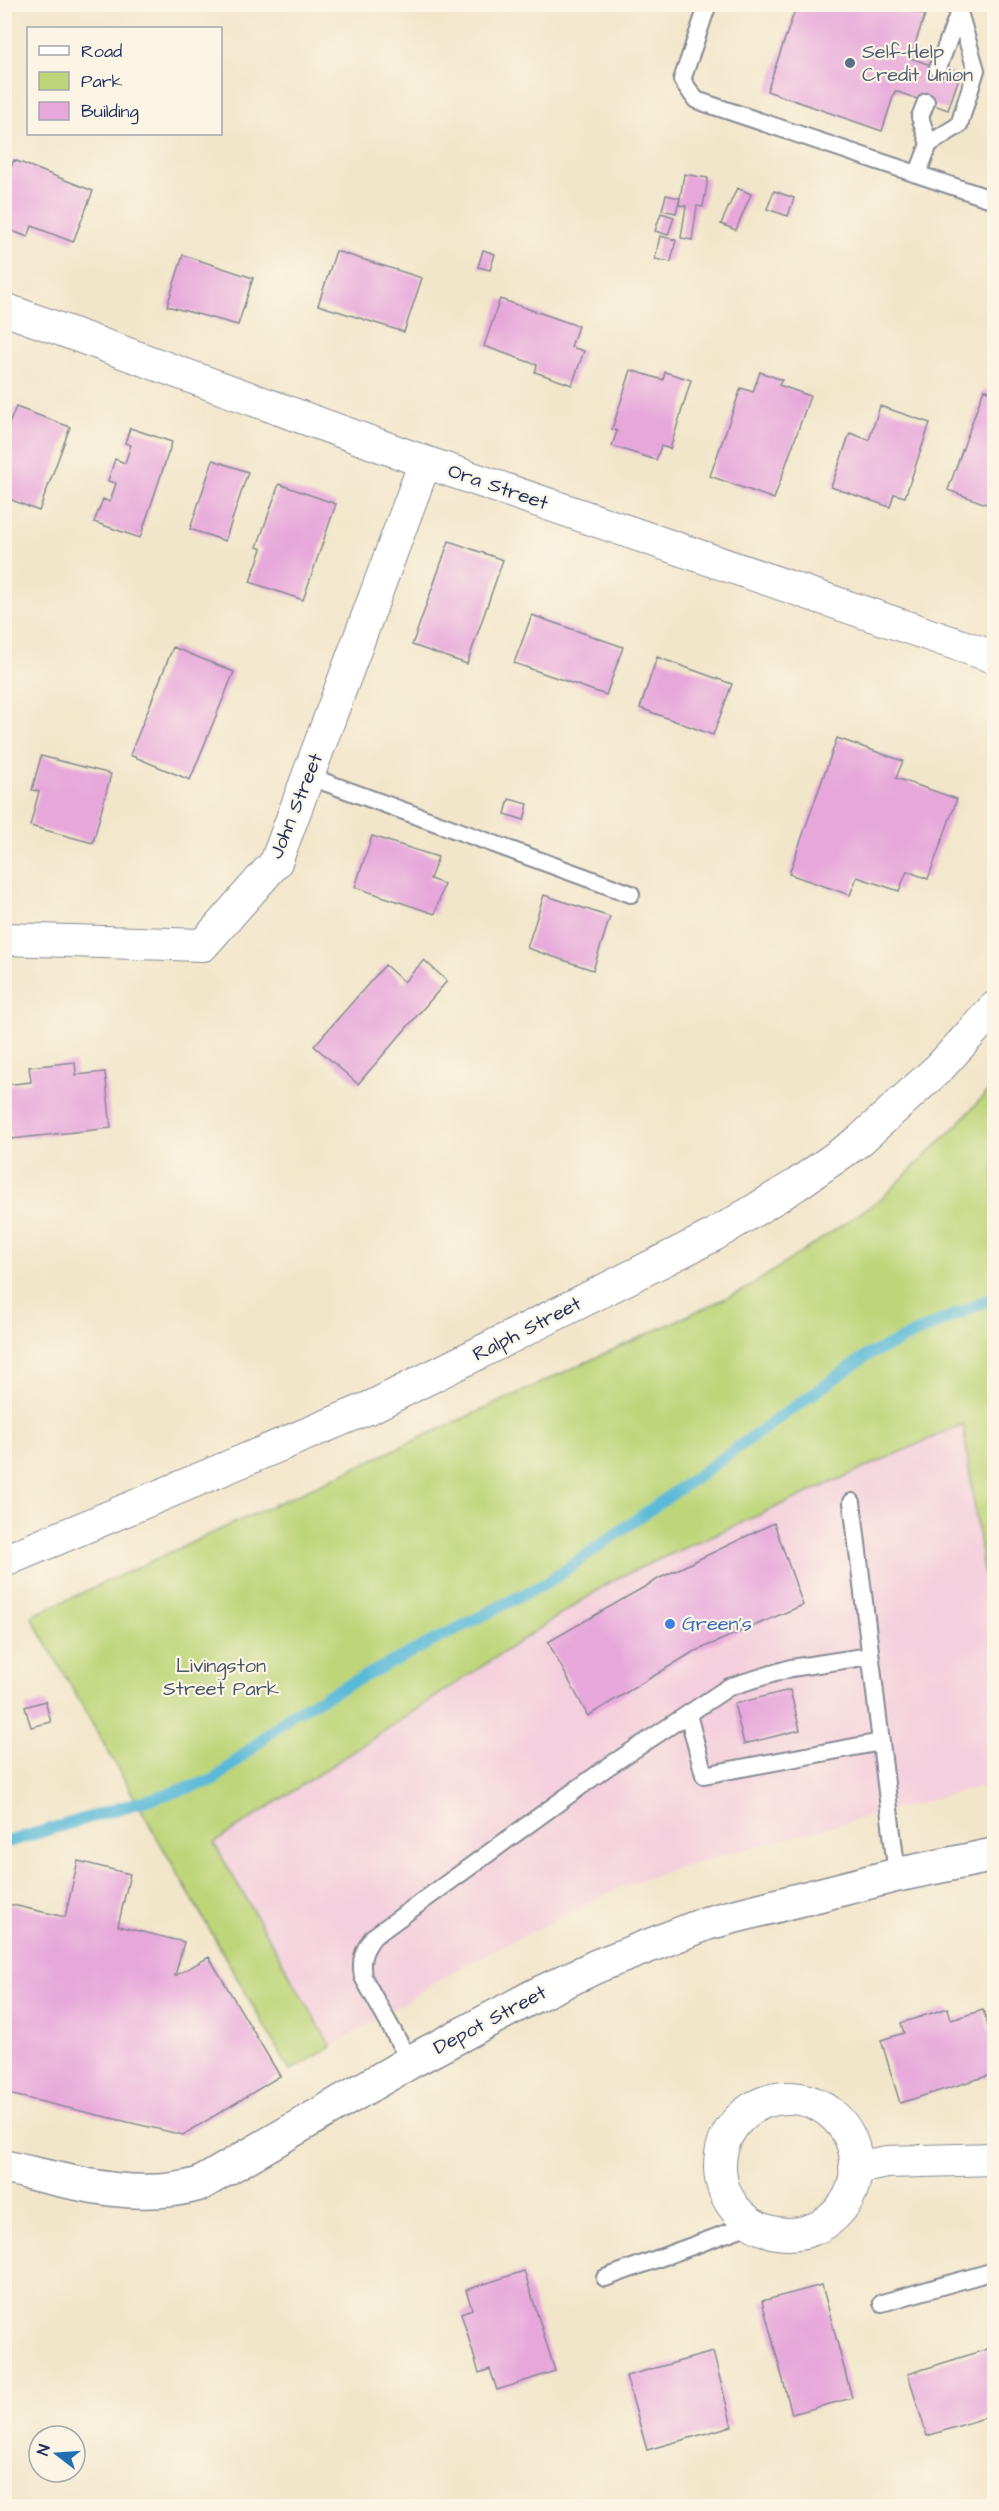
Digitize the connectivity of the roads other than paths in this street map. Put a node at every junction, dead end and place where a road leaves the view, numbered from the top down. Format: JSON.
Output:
{"nodes":[{"id":1,"x":708,"y":4,"type":"edge"},
{"id":2,"x":960,"y":8,"type":"edge"},
{"id":3,"x":938,"y":68,"type":"dead end"},
{"id":4,"x":926,"y":102,"type":"dead end"},
{"id":5,"x":929,"y":144,"type":"junction"},
{"id":6,"x":918,"y":173,"type":"junction"},
{"id":7,"x":994,"y":200,"type":"edge"},
{"id":8,"x":4,"y":309,"type":"edge"},
{"id":9,"x":425,"y":462,"type":"junction"},
{"id":10,"x":994,"y":657,"type":"edge"},
{"id":11,"x":308,"y":776,"type":"junction"},
{"id":12,"x":631,"y":894,"type":"dead end"},
{"id":13,"x":4,"y":939,"type":"edge"},
{"id":14,"x":994,"y":1008,"type":"edge"},
{"id":15,"x":852,"y":1502,"type":"dead end"},
{"id":16,"x":4,"y":1561,"type":"edge"},
{"id":17,"x":870,"y":1656,"type":"junction"},
{"id":18,"x":688,"y":1714,"type":"junction"},
{"id":19,"x":881,"y":1743,"type":"junction"},
{"id":20,"x":994,"y":1855,"type":"edge"},
{"id":21,"x":897,"y":1875,"type":"junction"},
{"id":22,"x":410,"y":2062,"type":"junction"},
{"id":23,"x":994,"y":2159,"type":"edge"},
{"id":24,"x":4,"y":2167,"type":"edge"},
{"id":25,"x":855,"y":2168,"type":"junction"},
{"id":26,"x":752,"y":2224,"type":"junction"},
{"id":27,"x":994,"y":2271,"type":"edge"},
{"id":28,"x":605,"y":2278,"type":"dead end"},
{"id":29,"x":882,"y":2302,"type":"dead end"}],
"edges":[{"from":1,"to":6,"type":"lane"},
{"from":2,"to":3,"type":"lane"},
{"from":2,"to":5,"type":"lane"},
{"from":4,"to":5,"type":"lane"},
{"from":5,"to":6,"type":"lane"},
{"from":6,"to":7,"type":"lane"},
{"from":8,"to":9,"type":"street","name":"Ora Street"},
{"from":9,"to":10,"type":"street","name":"Ora Street"},
{"from":9,"to":11,"type":"street","name":"John Street"},
{"from":11,"to":12,"type":"lane"},
{"from":11,"to":13,"type":"street","name":"John Street"},
{"from":14,"to":16,"type":"street","name":"Ralph Street"},
{"from":15,"to":17,"type":"lane"},
{"from":17,"to":18,"type":"lane"},
{"from":17,"to":19,"type":"lane"},
{"from":18,"to":19,"type":"lane"},
{"from":18,"to":22,"type":"lane"},
{"from":19,"to":21,"type":"lane"},
{"from":20,"to":21,"type":"street","name":"Depot Street"},
{"from":21,"to":22,"type":"street","name":"Depot Street"},
{"from":22,"to":24,"type":"street","name":"Depot Street"},
{"from":23,"to":25,"type":"street"},
{"from":25,"to":26,"type":"street"},
{"from":25,"to":26,"type":"street"},
{"from":26,"to":28,"type":"lane"},
{"from":27,"to":29,"type":"lane"}]}
